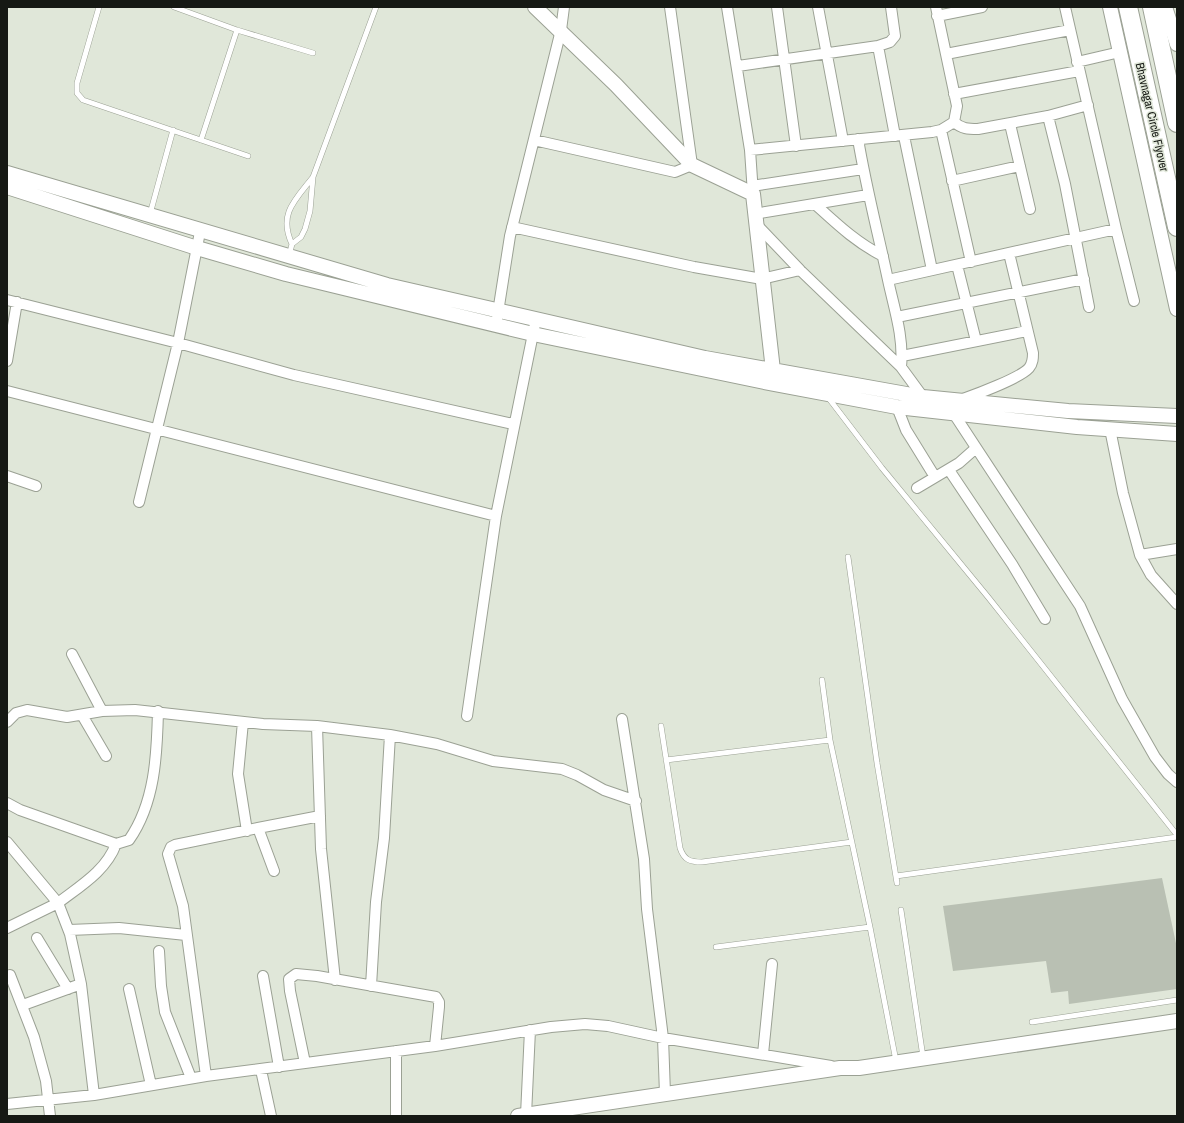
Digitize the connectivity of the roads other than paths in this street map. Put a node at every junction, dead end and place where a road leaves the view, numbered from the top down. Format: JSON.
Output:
{"nodes":[{"id":1,"x":99,"y":7,"type":"edge"},
{"id":2,"x":174,"y":7,"type":"edge"},
{"id":3,"x":376,"y":7,"type":"edge"},
{"id":4,"x":535,"y":7,"type":"edge"},
{"id":5,"x":564,"y":7,"type":"edge"},
{"id":6,"x":670,"y":7,"type":"edge"},
{"id":7,"x":727,"y":7,"type":"edge"},
{"id":8,"x":777,"y":7,"type":"edge"},
{"id":9,"x":818,"y":7,"type":"edge"},
{"id":10,"x":891,"y":7,"type":"edge"},
{"id":11,"x":982,"y":7,"type":"edge"},
{"id":12,"x":1065,"y":7,"type":"edge"},
{"id":13,"x":1110,"y":7,"type":"edge"},
{"id":14,"x":1128,"y":7,"type":"edge"},
{"id":15,"x":1152,"y":7,"type":"edge"},
{"id":16,"x":1165,"y":7,"type":"edge"},
{"id":17,"x":937,"y":12,"type":"edge"},
{"id":18,"x":237,"y":30,"type":"junction"},
{"id":19,"x":561,"y":30,"type":"junction"},
{"id":20,"x":1070,"y":30,"type":"junction"},
{"id":21,"x":1177,"y":44,"type":"edge"},
{"id":22,"x":878,"y":46,"type":"junction"},
{"id":23,"x":827,"y":52,"type":"junction"},
{"id":24,"x":1120,"y":52,"type":"junction"},
{"id":25,"x":313,"y":53,"type":"dead end"},
{"id":26,"x":946,"y":54,"type":"junction"},
{"id":27,"x":784,"y":58,"type":"junction"},
{"id":28,"x":738,"y":66,"type":"junction"},
{"id":29,"x":1078,"y":67,"type":"junction"},
{"id":30,"x":954,"y":94,"type":"junction"},
{"id":31,"x":1088,"y":106,"type":"junction"},
{"id":32,"x":1048,"y":116,"type":"junction"},
{"id":33,"x":954,"y":122,"type":"junction"},
{"id":34,"x":1177,"y":122,"type":"edge"},
{"id":35,"x":1010,"y":124,"type":"junction"},
{"id":36,"x":173,"y":130,"type":"junction"},
{"id":37,"x":941,"y":130,"type":"junction"},
{"id":38,"x":899,"y":136,"type":"junction"},
{"id":39,"x":858,"y":139,"type":"junction"},
{"id":40,"x":200,"y":140,"type":"junction"},
{"id":41,"x":534,"y":140,"type":"junction"},
{"id":42,"x":844,"y":141,"type":"junction"},
{"id":43,"x":796,"y":146,"type":"junction"},
{"id":44,"x":750,"y":150,"type":"junction"},
{"id":45,"x":248,"y":156,"type":"dead end"},
{"id":46,"x":692,"y":165,"type":"junction"},
{"id":47,"x":1020,"y":166,"type":"junction"},
{"id":48,"x":863,"y":169,"type":"junction"},
{"id":49,"x":7,"y":174,"type":"edge"},
{"id":50,"x":313,"y":177,"type":"junction"},
{"id":51,"x":952,"y":181,"type":"junction"},
{"id":52,"x":7,"y":187,"type":"edge"},
{"id":53,"x":752,"y":190,"type":"junction"},
{"id":54,"x":868,"y":195,"type":"junction"},
{"id":55,"x":816,"y":204,"type":"junction"},
{"id":56,"x":1030,"y":209,"type":"dead end"},
{"id":57,"x":149,"y":216,"type":"junction"},
{"id":58,"x":756,"y":219,"type":"junction"},
{"id":59,"x":512,"y":227,"type":"junction"},
{"id":60,"x":1177,"y":227,"type":"edge"},
{"id":61,"x":1116,"y":229,"type":"junction"},
{"id":62,"x":200,"y":232,"type":"junction"},
{"id":63,"x":1075,"y":237,"type":"junction"},
{"id":64,"x":197,"y":248,"type":"junction"},
{"id":65,"x":290,"y":250,"type":"junction"},
{"id":66,"x":1009,"y":253,"type":"junction"},
{"id":67,"x":883,"y":256,"type":"junction"},
{"id":68,"x":971,"y":262,"type":"junction"},
{"id":69,"x":957,"y":265,"type":"junction"},
{"id":70,"x":800,"y":270,"type":"junction"},
{"id":71,"x":932,"y":270,"type":"junction"},
{"id":72,"x":762,"y":279,"type":"junction"},
{"id":73,"x":1084,"y":279,"type":"junction"},
{"id":74,"x":888,"y":280,"type":"junction"},
{"id":75,"x":1017,"y":293,"type":"junction"},
{"id":76,"x":12,"y":301,"type":"edge"},
{"id":77,"x":1134,"y":301,"type":"dead end"},
{"id":78,"x":966,"y":303,"type":"junction"},
{"id":79,"x":1089,"y":307,"type":"dead end"},
{"id":80,"x":1177,"y":309,"type":"edge"},
{"id":81,"x":498,"y":310,"type":"junction"},
{"id":82,"x":897,"y":317,"type":"junction"},
{"id":83,"x":536,"y":319,"type":"junction"},
{"id":84,"x":496,"y":325,"type":"junction"},
{"id":85,"x":1027,"y":331,"type":"junction"},
{"id":86,"x":533,"y":334,"type":"junction"},
{"id":87,"x":976,"y":341,"type":"junction"},
{"id":88,"x":178,"y":343,"type":"junction"},
{"id":89,"x":7,"y":361,"type":"edge"},
{"id":90,"x":902,"y":361,"type":"junction"},
{"id":91,"x":774,"y":377,"type":"junction"},
{"id":92,"x":7,"y":391,"type":"edge"},
{"id":93,"x":825,"y":394,"type":"junction"},
{"id":94,"x":923,"y":397,"type":"junction"},
{"id":95,"x":897,"y":407,"type":"junction"},
{"id":96,"x":956,"y":408,"type":"junction"},
{"id":97,"x":1177,"y":416,"type":"edge"},
{"id":98,"x":514,"y":424,"type":"junction"},
{"id":99,"x":157,"y":429,"type":"junction"},
{"id":100,"x":1110,"y":429,"type":"junction"},
{"id":101,"x":1177,"y":434,"type":"edge"},
{"id":102,"x":976,"y":448,"type":"junction"},
{"id":103,"x":949,"y":470,"type":"junction"},
{"id":104,"x":7,"y":476,"type":"edge"},
{"id":105,"x":935,"y":477,"type":"junction"},
{"id":106,"x":36,"y":486,"type":"dead end"},
{"id":107,"x":917,"y":488,"type":"dead end"},
{"id":108,"x":139,"y":502,"type":"dead end"},
{"id":109,"x":496,"y":516,"type":"junction"},
{"id":110,"x":1177,"y":549,"type":"edge"},
{"id":111,"x":1140,"y":555,"type":"junction"},
{"id":112,"x":848,"y":557,"type":"dead end"},
{"id":113,"x":1177,"y":604,"type":"edge"},
{"id":114,"x":1045,"y":619,"type":"dead end"},
{"id":115,"x":72,"y":654,"type":"dead end"},
{"id":116,"x":822,"y":680,"type":"dead end"},
{"id":117,"x":102,"y":711,"type":"junction"},
{"id":118,"x":158,"y":711,"type":"junction"},
{"id":119,"x":82,"y":715,"type":"junction"},
{"id":120,"x":467,"y":716,"type":"dead end"},
{"id":121,"x":622,"y":719,"type":"dead end"},
{"id":122,"x":7,"y":722,"type":"edge"},
{"id":123,"x":243,"y":722,"type":"junction"},
{"id":124,"x":317,"y":726,"type":"junction"},
{"id":125,"x":661,"y":726,"type":"dead end"},
{"id":126,"x":390,"y":735,"type":"junction"},
{"id":127,"x":830,"y":740,"type":"junction"},
{"id":128,"x":106,"y":756,"type":"dead end"},
{"id":129,"x":666,"y":760,"type":"junction"},
{"id":130,"x":1177,"y":782,"type":"edge"},
{"id":131,"x":636,"y":801,"type":"junction"},
{"id":132,"x":7,"y":803,"type":"edge"},
{"id":133,"x":320,"y":816,"type":"junction"},
{"id":134,"x":258,"y":828,"type":"junction"},
{"id":135,"x":247,"y":831,"type":"junction"},
{"id":136,"x":1177,"y":836,"type":"edge"},
{"id":137,"x":7,"y":842,"type":"edge"},
{"id":138,"x":852,"y":842,"type":"junction"},
{"id":139,"x":116,"y":844,"type":"junction"},
{"id":140,"x":274,"y":870,"type":"dead end"},
{"id":141,"x":896,"y":876,"type":"junction"},
{"id":142,"x":897,"y":883,"type":"dead end"},
{"id":143,"x":58,"y":903,"type":"junction"},
{"id":144,"x":901,"y":910,"type":"dead end"},
{"id":145,"x":870,"y":927,"type":"junction"},
{"id":146,"x":7,"y":928,"type":"edge"},
{"id":147,"x":69,"y":930,"type":"junction"},
{"id":148,"x":186,"y":935,"type":"junction"},
{"id":149,"x":37,"y":938,"type":"dead end"},
{"id":150,"x":716,"y":947,"type":"dead end"},
{"id":151,"x":159,"y":951,"type":"dead end"},
{"id":152,"x":772,"y":964,"type":"dead end"},
{"id":153,"x":10,"y":975,"type":"dead end"},
{"id":154,"x":263,"y":976,"type":"dead end"},
{"id":155,"x":335,"y":980,"type":"junction"},
{"id":156,"x":81,"y":984,"type":"junction"},
{"id":157,"x":371,"y":986,"type":"junction"},
{"id":158,"x":129,"y":988,"type":"dead end"},
{"id":159,"x":68,"y":989,"type":"junction"},
{"id":160,"x":1177,"y":1000,"type":"edge"},
{"id":161,"x":23,"y":1005,"type":"junction"},
{"id":162,"x":1177,"y":1020,"type":"edge"},
{"id":163,"x":1032,"y":1022,"type":"dead end"},
{"id":164,"x":530,"y":1030,"type":"junction"},
{"id":165,"x":663,"y":1038,"type":"junction"},
{"id":166,"x":435,"y":1046,"type":"junction"},
{"id":167,"x":396,"y":1051,"type":"junction"},
{"id":168,"x":763,"y":1054,"type":"junction"},
{"id":169,"x":923,"y":1057,"type":"junction"},
{"id":170,"x":896,"y":1061,"type":"junction"},
{"id":171,"x":305,"y":1063,"type":"junction"},
{"id":172,"x":279,"y":1067,"type":"junction"},
{"id":173,"x":840,"y":1068,"type":"junction"},
{"id":174,"x":261,"y":1070,"type":"junction"},
{"id":175,"x":206,"y":1076,"type":"junction"},
{"id":176,"x":191,"y":1078,"type":"junction"},
{"id":177,"x":151,"y":1085,"type":"junction"},
{"id":178,"x":665,"y":1094,"type":"junction"},
{"id":179,"x":94,"y":1095,"type":"junction"},
{"id":180,"x":48,"y":1099,"type":"junction"},
{"id":181,"x":7,"y":1104,"type":"edge"},
{"id":182,"x":522,"y":1115,"type":"edge"},
{"id":183,"x":50,"y":1116,"type":"edge"},
{"id":184,"x":271,"y":1116,"type":"edge"},
{"id":185,"x":396,"y":1116,"type":"edge"}],
"edges":[{"from":1,"to":36,"type":"lane"},
{"from":2,"to":18,"type":"lane"},
{"from":3,"to":50,"type":"lane"},
{"from":4,"to":19,"type":"street"},
{"from":5,"to":19,"type":"street"},
{"from":6,"to":46,"type":"street"},
{"from":7,"to":28,"type":"street"},
{"from":8,"to":27,"type":"street"},
{"from":9,"to":23,"type":"street"},
{"from":10,"to":22,"type":"street"},
{"from":11,"to":17,"type":"street"},
{"from":12,"to":20,"type":"street"},
{"from":13,"to":24,"type":"street"},
{"from":14,"to":60,"type":"highway","name":"Bhavnagar Circle Flyover"},
{"from":15,"to":34,"type":"highway","name":"Bhavnagar Circle Flyover"},
{"from":16,"to":21,"type":"street"},
{"from":17,"to":26,"type":"street"},
{"from":18,"to":25,"type":"lane"},
{"from":18,"to":40,"type":"lane"},
{"from":19,"to":41,"type":"street"},
{"from":19,"to":46,"type":"street"},
{"from":20,"to":26,"type":"street"},
{"from":20,"to":29,"type":"street"},
{"from":22,"to":23,"type":"street"},
{"from":22,"to":38,"type":"street"},
{"from":23,"to":27,"type":"street"},
{"from":23,"to":42,"type":"street"},
{"from":24,"to":29,"type":"street"},
{"from":24,"to":80,"type":"street"},
{"from":26,"to":30,"type":"street"},
{"from":27,"to":28,"type":"street"},
{"from":27,"to":43,"type":"street"},
{"from":28,"to":44,"type":"street"},
{"from":29,"to":30,"type":"street"},
{"from":29,"to":31,"type":"street"},
{"from":30,"to":33,"type":"street"},
{"from":31,"to":32,"type":"street"},
{"from":31,"to":61,"type":"street"},
{"from":32,"to":35,"type":"street"},
{"from":32,"to":63,"type":"street"},
{"from":33,"to":35,"type":"street"},
{"from":33,"to":37,"type":"street"},
{"from":35,"to":47,"type":"street"},
{"from":36,"to":40,"type":"lane"},
{"from":36,"to":57,"type":"lane"},
{"from":37,"to":38,"type":"street"},
{"from":37,"to":51,"type":"street"},
{"from":38,"to":39,"type":"street"},
{"from":38,"to":71,"type":"street"},
{"from":39,"to":42,"type":"street"},
{"from":39,"to":48,"type":"street"},
{"from":40,"to":45,"type":"lane"},
{"from":41,"to":46,"type":"street"},
{"from":41,"to":59,"type":"street"},
{"from":42,"to":43,"type":"street"},
{"from":43,"to":44,"type":"street"},
{"from":44,"to":53,"type":"street"},
{"from":46,"to":53,"type":"street"},
{"from":47,"to":51,"type":"street"},
{"from":47,"to":56,"type":"street"},
{"from":48,"to":53,"type":"street"},
{"from":48,"to":54,"type":"street"},
{"from":49,"to":57,"type":"street"},
{"from":50,"to":65,"type":"lane"},
{"from":50,"to":65,"type":"lane"},
{"from":51,"to":68,"type":"street"},
{"from":52,"to":64,"type":"street"},
{"from":53,"to":58,"type":"street"},
{"from":54,"to":55,"type":"street"},
{"from":54,"to":67,"type":"street"},
{"from":55,"to":58,"type":"street"},
{"from":55,"to":67,"type":"street"},
{"from":57,"to":62,"type":"street"},
{"from":58,"to":70,"type":"street"},
{"from":58,"to":72,"type":"street"},
{"from":59,"to":72,"type":"street"},
{"from":59,"to":81,"type":"street"},
{"from":61,"to":63,"type":"street"},
{"from":61,"to":77,"type":"street"},
{"from":62,"to":64,"type":"street"},
{"from":62,"to":65,"type":"street"},
{"from":63,"to":66,"type":"street"},
{"from":63,"to":73,"type":"street"},
{"from":64,"to":84,"type":"street"},
{"from":64,"to":88,"type":"street"},
{"from":65,"to":81,"type":"street"},
{"from":66,"to":68,"type":"street"},
{"from":66,"to":75,"type":"street"},
{"from":67,"to":74,"type":"street"},
{"from":68,"to":69,"type":"street"},
{"from":69,"to":71,"type":"street"},
{"from":69,"to":78,"type":"street"},
{"from":70,"to":72,"type":"street"},
{"from":70,"to":90,"type":"street"},
{"from":71,"to":74,"type":"street"},
{"from":72,"to":91,"type":"street"},
{"from":73,"to":75,"type":"street"},
{"from":73,"to":79,"type":"street"},
{"from":74,"to":82,"type":"street"},
{"from":75,"to":78,"type":"street"},
{"from":75,"to":85,"type":"street"},
{"from":76,"to":88,"type":"street"},
{"from":76,"to":89,"type":"street"},
{"from":78,"to":82,"type":"street"},
{"from":78,"to":87,"type":"street"},
{"from":81,"to":83,"type":"street"},
{"from":81,"to":84,"type":"street"},
{"from":82,"to":90,"type":"street"},
{"from":83,"to":86,"type":"street"},
{"from":83,"to":91,"type":"street"},
{"from":84,"to":86,"type":"street"},
{"from":85,"to":87,"type":"street"},
{"from":85,"to":96,"type":"street"},
{"from":86,"to":91,"type":"street"},
{"from":86,"to":98,"type":"street"},
{"from":87,"to":90,"type":"street"},
{"from":88,"to":98,"type":"street"},
{"from":88,"to":99,"type":"street"},
{"from":90,"to":94,"type":"street"},
{"from":91,"to":93,"type":"street"},
{"from":91,"to":94,"type":"street"},
{"from":92,"to":99,"type":"street"},
{"from":93,"to":95,"type":"street"},
{"from":93,"to":136,"type":"lane"},
{"from":94,"to":96,"type":"street"},
{"from":95,"to":96,"type":"street"},
{"from":95,"to":105,"type":"street"},
{"from":96,"to":97,"type":"street"},
{"from":96,"to":100,"type":"street"},
{"from":96,"to":102,"type":"street"},
{"from":98,"to":109,"type":"street"},
{"from":99,"to":108,"type":"street"},
{"from":99,"to":109,"type":"street"},
{"from":100,"to":101,"type":"street"},
{"from":100,"to":111,"type":"street"},
{"from":102,"to":103,"type":"street"},
{"from":102,"to":130,"type":"street"},
{"from":103,"to":105,"type":"street"},
{"from":103,"to":114,"type":"street"},
{"from":104,"to":106,"type":"street"},
{"from":105,"to":107,"type":"street"},
{"from":109,"to":120,"type":"street"},
{"from":110,"to":111,"type":"street"},
{"from":111,"to":113,"type":"street"},
{"from":112,"to":141,"type":"lane"},
{"from":115,"to":117,"type":"street"},
{"from":116,"to":127,"type":"lane"},
{"from":117,"to":118,"type":"street"},
{"from":117,"to":119,"type":"street"},
{"from":118,"to":123,"type":"street"},
{"from":118,"to":139,"type":"street"},
{"from":119,"to":122,"type":"street"},
{"from":119,"to":128,"type":"street"},
{"from":121,"to":131,"type":"street"},
{"from":123,"to":124,"type":"street"},
{"from":123,"to":135,"type":"street"},
{"from":124,"to":126,"type":"street"},
{"from":124,"to":133,"type":"street"},
{"from":125,"to":129,"type":"lane"},
{"from":126,"to":131,"type":"street"},
{"from":126,"to":157,"type":"street"},
{"from":127,"to":129,"type":"lane"},
{"from":127,"to":138,"type":"lane"},
{"from":129,"to":138,"type":"lane"},
{"from":131,"to":165,"type":"street"},
{"from":132,"to":139,"type":"street"},
{"from":133,"to":134,"type":"street"},
{"from":133,"to":155,"type":"street"},
{"from":134,"to":135,"type":"street"},
{"from":134,"to":140,"type":"street"},
{"from":135,"to":148,"type":"street"},
{"from":136,"to":141,"type":"lane"},
{"from":137,"to":143,"type":"street"},
{"from":138,"to":145,"type":"lane"},
{"from":139,"to":143,"type":"street"},
{"from":141,"to":142,"type":"lane"},
{"from":143,"to":146,"type":"street"},
{"from":143,"to":147,"type":"street"},
{"from":144,"to":169,"type":"lane"},
{"from":145,"to":150,"type":"lane"},
{"from":145,"to":170,"type":"lane"},
{"from":147,"to":148,"type":"street"},
{"from":147,"to":156,"type":"street"},
{"from":148,"to":175,"type":"street"},
{"from":149,"to":159,"type":"street"},
{"from":151,"to":176,"type":"street"},
{"from":152,"to":168,"type":"street"},
{"from":153,"to":161,"type":"street"},
{"from":154,"to":172,"type":"street"},
{"from":155,"to":157,"type":"street"},
{"from":155,"to":171,"type":"street"},
{"from":156,"to":159,"type":"street"},
{"from":156,"to":179,"type":"street"},
{"from":157,"to":166,"type":"street"},
{"from":158,"to":177,"type":"street"},
{"from":159,"to":161,"type":"street"},
{"from":160,"to":163,"type":"lane"},
{"from":161,"to":180,"type":"street"},
{"from":162,"to":169,"type":"street"},
{"from":164,"to":165,"type":"street"},
{"from":164,"to":166,"type":"street"},
{"from":164,"to":182,"type":"street"},
{"from":165,"to":168,"type":"street"},
{"from":165,"to":178,"type":"street"},
{"from":166,"to":167,"type":"street"},
{"from":167,"to":171,"type":"street"},
{"from":167,"to":185,"type":"street"},
{"from":168,"to":173,"type":"street"},
{"from":169,"to":170,"type":"street"},
{"from":170,"to":173,"type":"street"},
{"from":171,"to":172,"type":"street"},
{"from":172,"to":174,"type":"street"},
{"from":173,"to":178,"type":"street"},
{"from":174,"to":175,"type":"street"},
{"from":174,"to":184,"type":"street"},
{"from":175,"to":176,"type":"street"},
{"from":176,"to":177,"type":"street"},
{"from":177,"to":179,"type":"street"},
{"from":178,"to":182,"type":"street"},
{"from":179,"to":180,"type":"street"},
{"from":180,"to":181,"type":"street"},
{"from":180,"to":183,"type":"street"}]}
